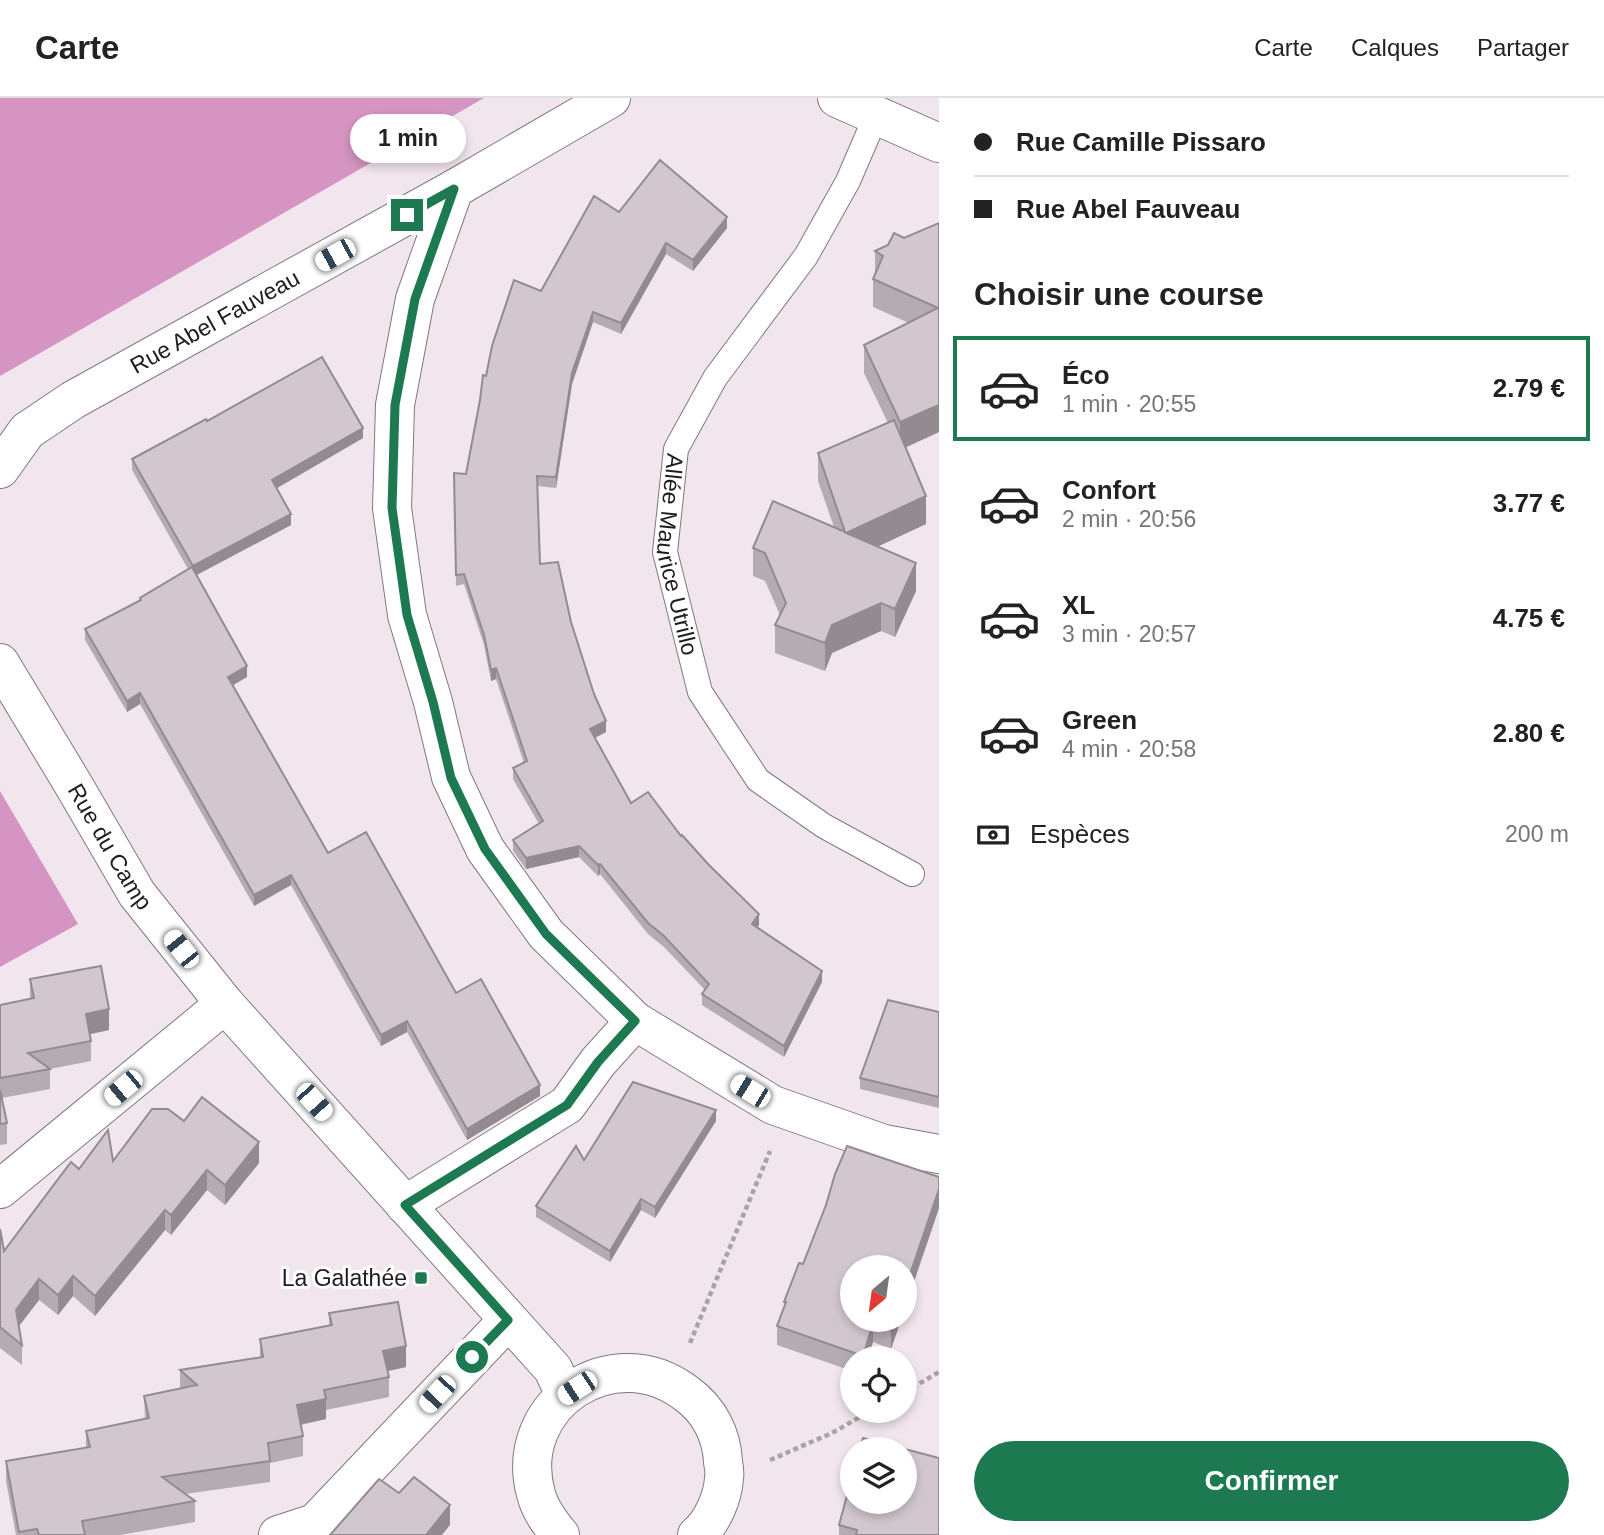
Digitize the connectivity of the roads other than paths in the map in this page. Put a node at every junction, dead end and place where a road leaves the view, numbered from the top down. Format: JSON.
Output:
{"nodes":[{"id":1,"x":611,"y":98,"type":"edge"},
{"id":2,"x":837,"y":98,"type":"edge"},
{"id":3,"x":876,"y":116,"type":"junction"},
{"id":4,"x":938,"y":139,"type":"edge"},
{"id":5,"x":454,"y":189,"type":"junction"},
{"id":6,"x":0,"y":469,"type":"edge"},
{"id":7,"x":0,"y":663,"type":"edge"},
{"id":8,"x":912,"y":874,"type":"dead end"},
{"id":9,"x":225,"y":1004,"type":"junction"},
{"id":10,"x":635,"y":1021,"type":"junction"},
{"id":11,"x":939,"y":1154,"type":"edge"},
{"id":12,"x":0,"y":1189,"type":"edge"},
{"id":13,"x":405,"y":1205,"type":"junction"},
{"id":14,"x":508,"y":1320,"type":"junction"},
{"id":15,"x":565,"y":1395,"type":"junction"},
{"id":16,"x":701,"y":1534,"type":"edge"},
{"id":17,"x":278,"y":1535,"type":"edge"},
{"id":18,"x":560,"y":1535,"type":"edge"}],
"edges":[{"from":1,"to":5,"type":"street","name":"Rue Abel Fauveau"},
{"from":2,"to":3,"type":"street"},
{"from":3,"to":4,"type":"street"},
{"from":3,"to":8,"type":"lane","name":"Allée Maurice Utrillo"},
{"from":5,"to":6,"type":"street","name":"Rue Abel Fauveau"},
{"from":5,"to":10,"type":"street"},
{"from":7,"to":9,"type":"street","name":"Rue du Camp"},
{"from":9,"to":12,"type":"street"},
{"from":9,"to":13,"type":"street","name":"Rue du Camp"},
{"from":10,"to":11,"type":"street"},
{"from":10,"to":13,"type":"street"},
{"from":13,"to":14,"type":"street","name":"Rue du Camp"},
{"from":14,"to":15,"type":"street","name":"Rue du Camp"},
{"from":14,"to":17,"type":"street"},
{"from":15,"to":16,"type":"street"},
{"from":15,"to":18,"type":"street"}]}
